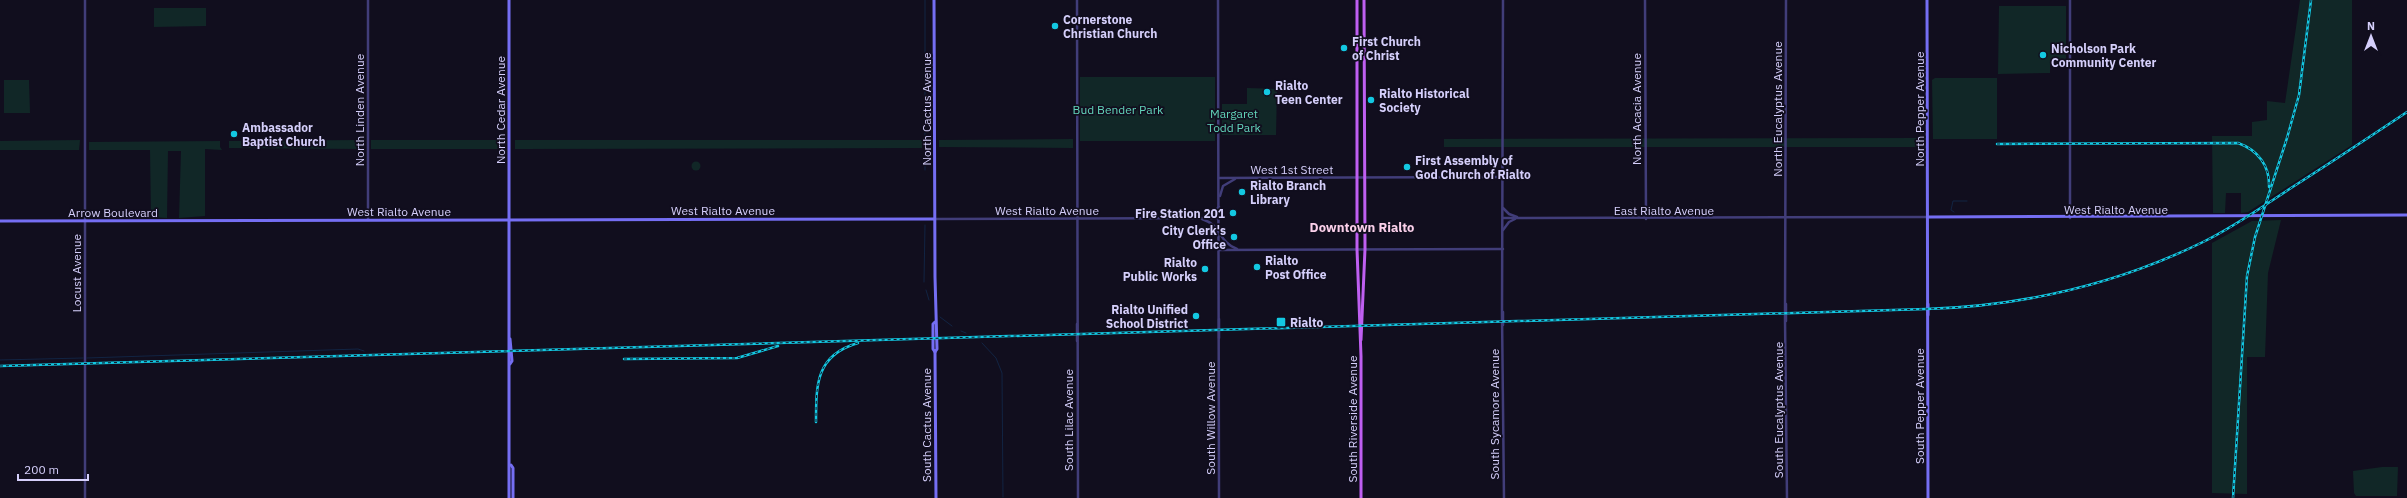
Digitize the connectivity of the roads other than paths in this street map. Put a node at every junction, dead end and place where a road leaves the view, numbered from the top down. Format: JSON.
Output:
{"nodes":[{"id":1,"x":84,"y":0,"type":"edge"},
{"id":2,"x":368,"y":0,"type":"edge"},
{"id":3,"x":510,"y":0,"type":"edge"},
{"id":4,"x":934,"y":0,"type":"edge"},
{"id":5,"x":1076,"y":0,"type":"edge"},
{"id":6,"x":1218,"y":0,"type":"edge"},
{"id":7,"x":1357,"y":0,"type":"edge"},
{"id":8,"x":1364,"y":0,"type":"edge"},
{"id":9,"x":1503,"y":0,"type":"edge"},
{"id":10,"x":1645,"y":0,"type":"edge"},
{"id":11,"x":1786,"y":0,"type":"edge"},
{"id":12,"x":1927,"y":0,"type":"edge"},
{"id":13,"x":2070,"y":0,"type":"edge"},
{"id":14,"x":1357,"y":177,"type":"junction"},
{"id":15,"x":1364,"y":177,"type":"junction"},
{"id":16,"x":1503,"y":177,"type":"junction"},
{"id":17,"x":1219,"y":178,"type":"junction"},
{"id":18,"x":1238,"y":178,"type":"junction"},
{"id":19,"x":1219,"y":199,"type":"junction"},
{"id":20,"x":1219,"y":206,"type":"junction"},
{"id":21,"x":1503,"y":208,"type":"junction"},
{"id":22,"x":2407,"y":215,"type":"edge"},
{"id":23,"x":1787,"y":217,"type":"junction"},
{"id":24,"x":1824,"y":217,"type":"joint"},
{"id":25,"x":1929,"y":217,"type":"junction"},
{"id":26,"x":1200,"y":218,"type":"junction"},
{"id":27,"x":1219,"y":218,"type":"junction"},
{"id":28,"x":1503,"y":218,"type":"junction"},
{"id":29,"x":2070,"y":218,"type":"junction"},
{"id":30,"x":934,"y":219,"type":"junction"},
{"id":31,"x":1078,"y":219,"type":"junction"},
{"id":32,"x":1524,"y":219,"type":"junction"},
{"id":33,"x":1646,"y":219,"type":"junction"},
{"id":34,"x":85,"y":220,"type":"junction"},
{"id":35,"x":227,"y":220,"type":"joint"},
{"id":36,"x":368,"y":220,"type":"junction"},
{"id":37,"x":510,"y":220,"type":"junction"},
{"id":38,"x":0,"y":221,"type":"edge"},
{"id":39,"x":1503,"y":231,"type":"junction"},
{"id":40,"x":1219,"y":233,"type":"junction"},
{"id":41,"x":1357,"y":249,"type":"junction"},
{"id":42,"x":1365,"y":249,"type":"junction"},
{"id":43,"x":1503,"y":249,"type":"junction"},
{"id":44,"x":1219,"y":250,"type":"junction"},
{"id":45,"x":1240,"y":250,"type":"junction"},
{"id":46,"x":1361,"y":340,"type":"junction"},
{"id":47,"x":511,"y":464,"type":"junction"},
{"id":48,"x":85,"y":498,"type":"edge"},
{"id":49,"x":509,"y":498,"type":"edge"},
{"id":50,"x":513,"y":498,"type":"edge"},
{"id":51,"x":936,"y":498,"type":"edge"},
{"id":52,"x":1078,"y":498,"type":"edge"},
{"id":53,"x":1219,"y":498,"type":"edge"},
{"id":54,"x":1361,"y":498,"type":"edge"},
{"id":55,"x":1504,"y":498,"type":"edge"},
{"id":56,"x":1787,"y":498,"type":"edge"},
{"id":57,"x":1928,"y":498,"type":"edge"}],
"edges":[{"from":1,"to":34,"type":"street","name":"Locust Avenue"},
{"from":2,"to":36,"type":"street","name":"North Linden Avenue"},
{"from":3,"to":37,"type":"main road","name":"North Cedar Avenue"},
{"from":4,"to":30,"type":"main road","name":"North Cactus Avenue"},
{"from":5,"to":31,"type":"street","name":"South Lilac Avenue"},
{"from":6,"to":17,"type":"street","name":"South Willow Avenue"},
{"from":7,"to":14,"type":"main road","name":"South Riverside Avenue"},
{"from":8,"to":15,"type":"main road","name":"South Riverside Avenue"},
{"from":9,"to":16,"type":"street","name":"South Sycamore Avenue"},
{"from":10,"to":33,"type":"street","name":"North Acacia Avenue"},
{"from":11,"to":23,"type":"street","name":"North Eucalyptus Avenue"},
{"from":12,"to":25,"type":"main road","name":"North Pepper Avenue"},
{"from":13,"to":29,"type":"street"},
{"from":14,"to":15,"type":"street","name":"West 1st Street"},
{"from":14,"to":18,"type":"street","name":"West 1st Street"},
{"from":14,"to":41,"type":"main road","name":"South Riverside Avenue"},
{"from":15,"to":16,"type":"street","name":"West 1st Street"},
{"from":15,"to":42,"type":"main road","name":"South Riverside Avenue"},
{"from":16,"to":21,"type":"street","name":"South Sycamore Avenue"},
{"from":17,"to":18,"type":"street","name":"West 1st Street"},
{"from":17,"to":19,"type":"street","name":"South Willow Avenue"},
{"from":18,"to":19,"type":"street"},
{"from":19,"to":20,"type":"street","name":"South Willow Avenue"},
{"from":20,"to":26,"type":"street"},
{"from":20,"to":27,"type":"street","name":"South Willow Avenue"},
{"from":21,"to":28,"type":"street","name":"South Sycamore Avenue"},
{"from":21,"to":32,"type":"street"},
{"from":22,"to":29,"type":"main road","name":"West Rialto Avenue"},
{"from":23,"to":24,"type":"street","name":"East Rialto Avenue"},
{"from":23,"to":33,"type":"street","name":"East Rialto Avenue"},
{"from":23,"to":56,"type":"street","name":"South Eucalyptus Avenue"},
{"from":24,"to":25,"type":"street","name":"West Rialto Avenue"},
{"from":25,"to":29,"type":"main road","name":"West Rialto Avenue"},
{"from":25,"to":57,"type":"main road","name":"South Pepper Avenue"},
{"from":26,"to":27,"type":"street","name":"West Rialto Avenue"},
{"from":26,"to":31,"type":"street","name":"West Rialto Avenue"},
{"from":26,"to":40,"type":"street"},
{"from":27,"to":40,"type":"street","name":"South Willow Avenue"},
{"from":28,"to":32,"type":"street","name":"East Rialto Avenue"},
{"from":28,"to":39,"type":"street","name":"South Sycamore Avenue"},
{"from":30,"to":31,"type":"street","name":"West Rialto Avenue"},
{"from":30,"to":37,"type":"main road","name":"West Rialto Avenue"},
{"from":30,"to":51,"type":"main road","name":"South Cactus Avenue"},
{"from":31,"to":52,"type":"street","name":"South Lilac Avenue"},
{"from":32,"to":33,"type":"street","name":"East Rialto Avenue"},
{"from":32,"to":39,"type":"street"},
{"from":34,"to":35,"type":"main road","name":"Arrow Boulevard"},
{"from":34,"to":38,"type":"main road","name":"Arrow Boulevard"},
{"from":34,"to":48,"type":"street","name":"Locust Avenue"},
{"from":35,"to":36,"type":"main road","name":"West Rialto Avenue"},
{"from":36,"to":37,"type":"main road","name":"West Rialto Avenue"},
{"from":37,"to":47,"type":"main road","name":"North Cedar Avenue"},
{"from":39,"to":43,"type":"street","name":"South Sycamore Avenue"},
{"from":40,"to":44,"type":"street","name":"South Willow Avenue"},
{"from":40,"to":45,"type":"street"},
{"from":41,"to":42,"type":"street"},
{"from":41,"to":45,"type":"street"},
{"from":41,"to":46,"type":"main road","name":"South Riverside Avenue"},
{"from":42,"to":43,"type":"street"},
{"from":42,"to":46,"type":"main road","name":"South Riverside Avenue"},
{"from":43,"to":55,"type":"street","name":"South Sycamore Avenue"},
{"from":44,"to":45,"type":"street"},
{"from":44,"to":53,"type":"street","name":"South Willow Avenue"},
{"from":46,"to":54,"type":"main road","name":"South Riverside Avenue"},
{"from":47,"to":49,"type":"main road"},
{"from":47,"to":50,"type":"main road"}]}
